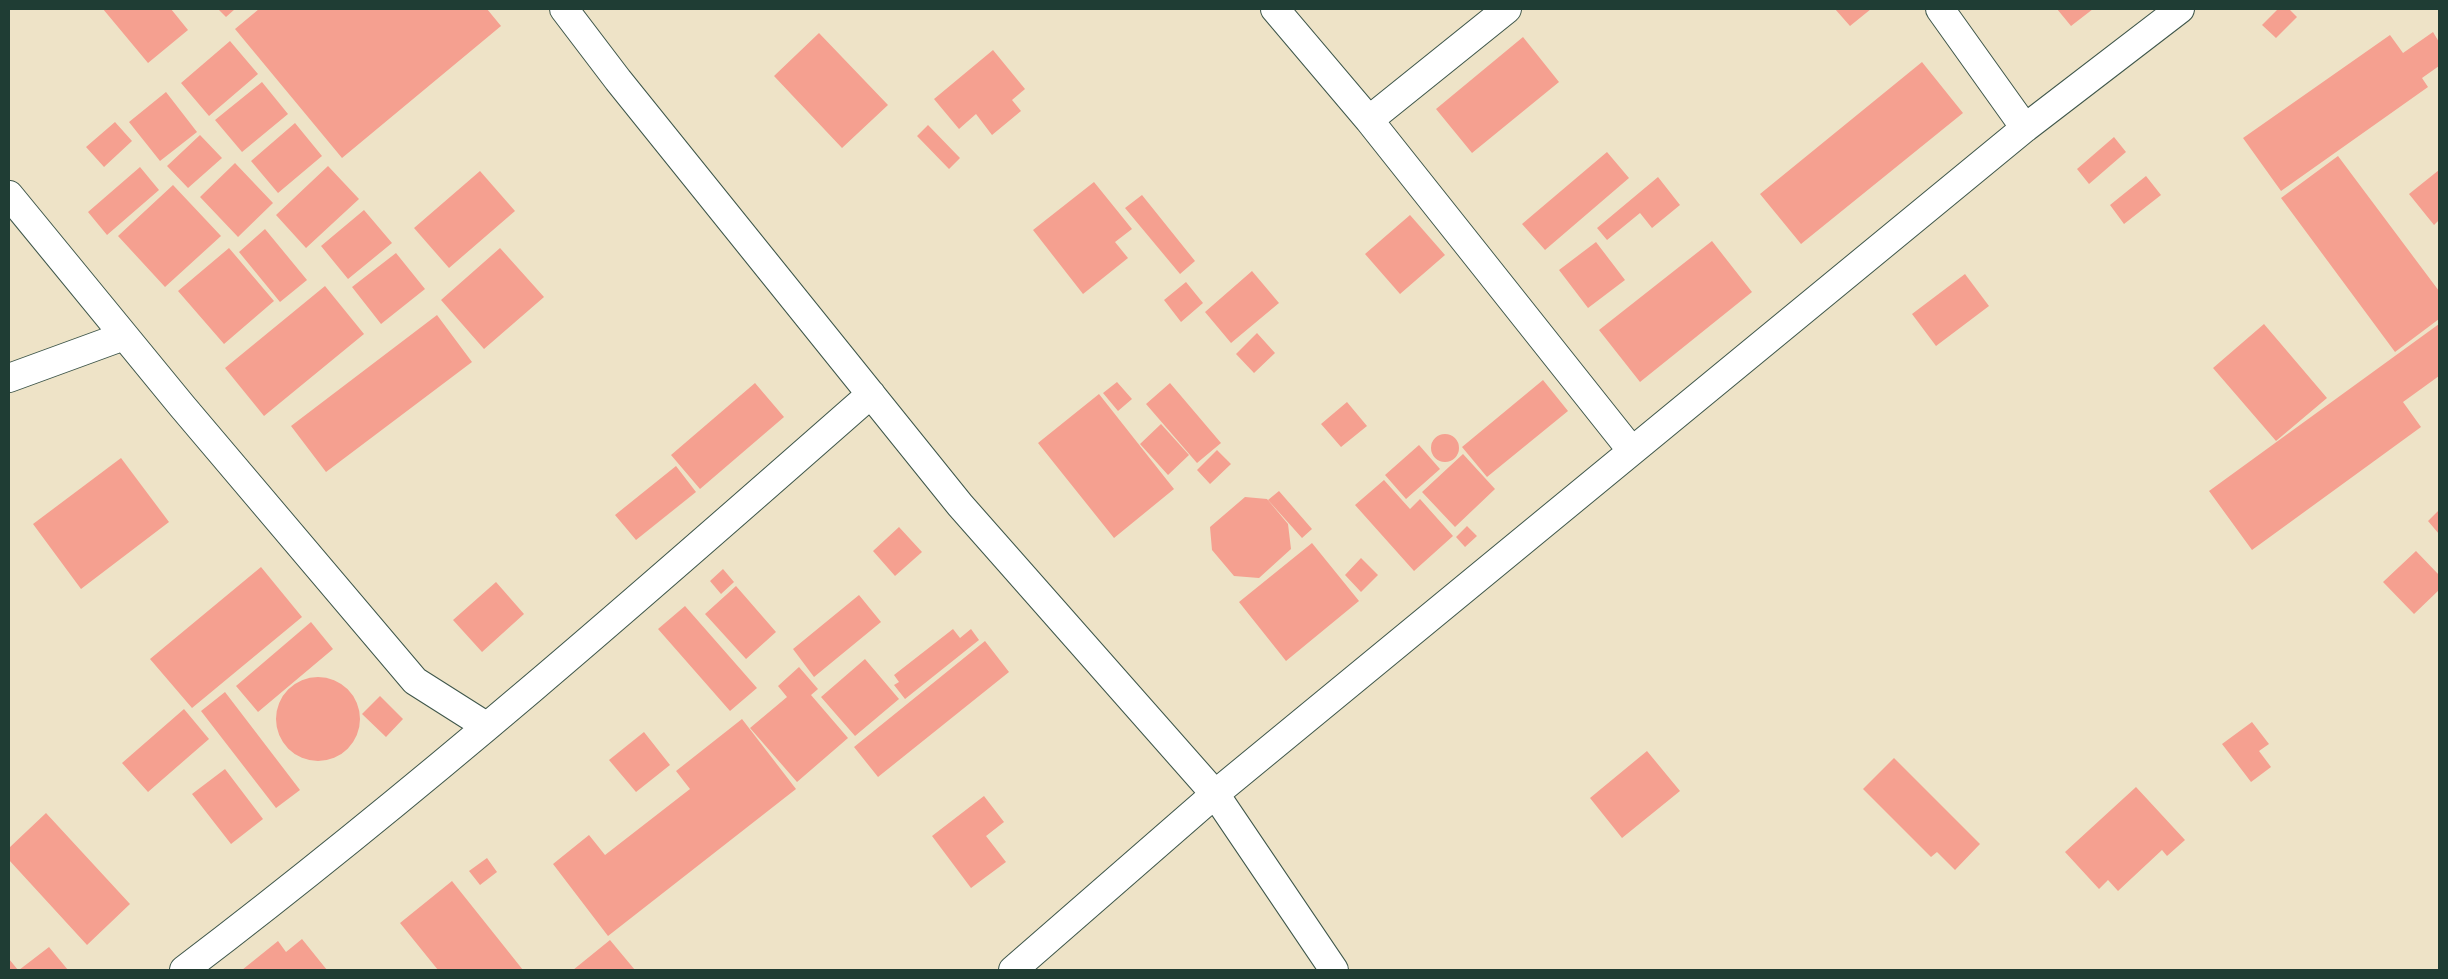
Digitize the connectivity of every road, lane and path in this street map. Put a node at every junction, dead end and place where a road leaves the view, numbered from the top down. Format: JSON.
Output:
{"nodes":[{"id":1,"x":564,"y":9,"type":"edge"},
{"id":2,"x":1275,"y":9,"type":"edge"},
{"id":3,"x":1507,"y":9,"type":"edge"},
{"id":4,"x":1940,"y":9,"type":"edge"},
{"id":5,"x":2180,"y":9,"type":"edge"},
{"id":6,"x":1369,"y":120,"type":"junction"},
{"id":7,"x":2025,"y":128,"type":"junction"},
{"id":8,"x":9,"y":195,"type":"edge"},
{"id":9,"x":124,"y":336,"type":"junction"},
{"id":10,"x":9,"y":378,"type":"edge"},
{"id":11,"x":871,"y":394,"type":"junction"},
{"id":12,"x":1632,"y":451,"type":"junction"},
{"id":13,"x":486,"y":726,"type":"junction"},
{"id":14,"x":1215,"y":794,"type":"junction"},
{"id":15,"x":184,"y":970,"type":"edge"},
{"id":16,"x":1013,"y":970,"type":"edge"},
{"id":17,"x":1334,"y":970,"type":"edge"}],
"edges":[{"from":1,"to":11,"type":"street"},
{"from":2,"to":6,"type":"street"},
{"from":3,"to":6,"type":"street"},
{"from":4,"to":7,"type":"street"},
{"from":5,"to":7,"type":"street"},
{"from":6,"to":12,"type":"street"},
{"from":7,"to":12,"type":"street"},
{"from":8,"to":9,"type":"street"},
{"from":9,"to":10,"type":"street"},
{"from":9,"to":13,"type":"street"},
{"from":11,"to":13,"type":"street"},
{"from":11,"to":14,"type":"street"},
{"from":12,"to":14,"type":"street"},
{"from":13,"to":15,"type":"street"},
{"from":14,"to":16,"type":"street"},
{"from":14,"to":17,"type":"street"}]}
